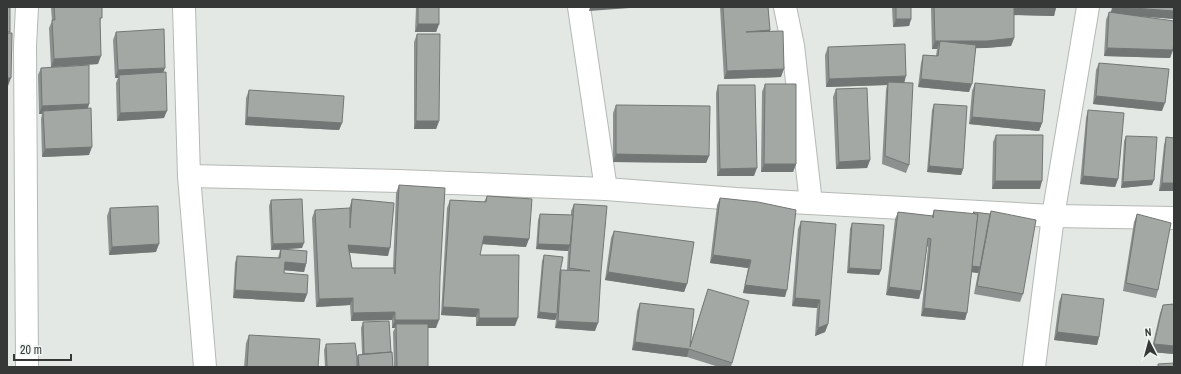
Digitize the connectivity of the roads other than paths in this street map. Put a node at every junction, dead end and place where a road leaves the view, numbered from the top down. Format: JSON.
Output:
{"nodes":[{"id":1,"x":27,"y":7,"type":"edge"},
{"id":2,"x":184,"y":7,"type":"edge"},
{"id":3,"x":579,"y":7,"type":"edge"},
{"id":4,"x":785,"y":7,"type":"edge"},
{"id":5,"x":1088,"y":7,"type":"edge"},
{"id":6,"x":189,"y":176,"type":"junction"},
{"id":7,"x":606,"y":189,"type":"junction"},
{"id":8,"x":810,"y":203,"type":"junction"},
{"id":9,"x":1053,"y":216,"type":"junction"},
{"id":10,"x":1174,"y":218,"type":"edge"},
{"id":11,"x":27,"y":367,"type":"edge"},
{"id":12,"x":205,"y":367,"type":"edge"},
{"id":13,"x":1034,"y":367,"type":"edge"}],
"edges":[{"from":1,"to":11,"type":"street"},
{"from":2,"to":6,"type":"street"},
{"from":3,"to":7,"type":"street"},
{"from":4,"to":8,"type":"street"},
{"from":5,"to":9,"type":"street"},
{"from":6,"to":7,"type":"street"},
{"from":6,"to":12,"type":"street"},
{"from":7,"to":8,"type":"street"},
{"from":8,"to":9,"type":"street"},
{"from":9,"to":10,"type":"street"},
{"from":9,"to":13,"type":"street"}]}
